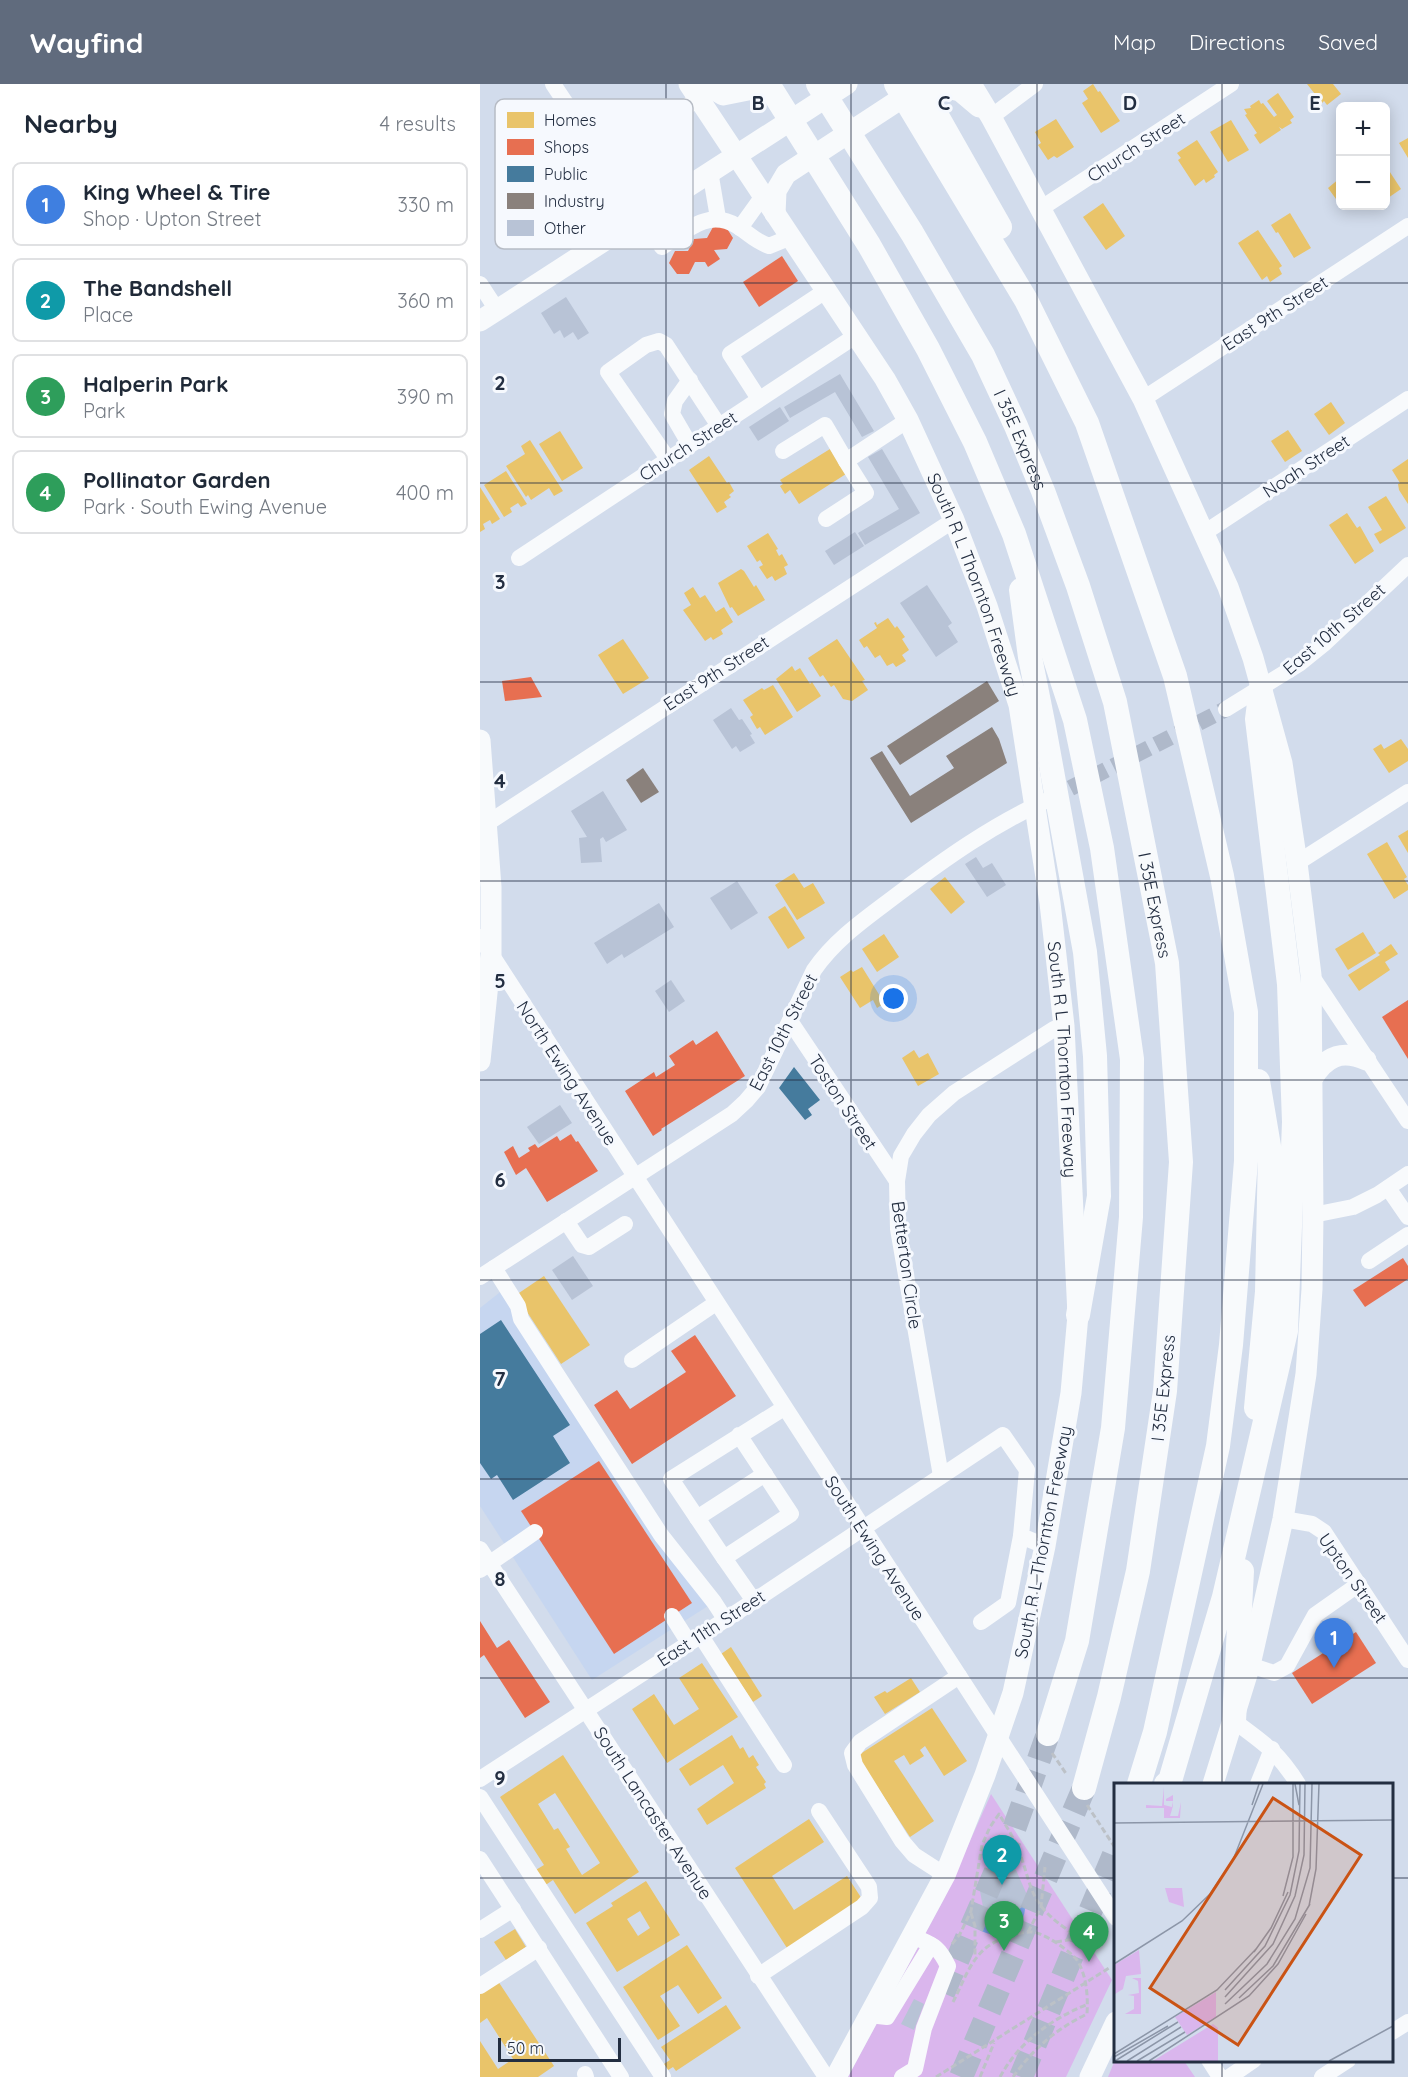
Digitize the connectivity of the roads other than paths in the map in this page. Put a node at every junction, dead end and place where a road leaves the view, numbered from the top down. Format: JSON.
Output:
{"nodes":[{"id":1,"x":553,"y":84,"type":"edge"},
{"id":2,"x":760,"y":84,"type":"edge"},
{"id":3,"x":768,"y":84,"type":"edge"},
{"id":4,"x":818,"y":84,"type":"edge"},
{"id":5,"x":847,"y":84,"type":"edge"},
{"id":6,"x":896,"y":84,"type":"edge"},
{"id":7,"x":971,"y":84,"type":"edge"},
{"id":8,"x":1035,"y":84,"type":"edge"},
{"id":9,"x":1231,"y":84,"type":"edge"},
{"id":10,"x":927,"y":85,"type":"edge"},
{"id":11,"x":697,"y":89,"type":"edge"},
{"id":12,"x":563,"y":99,"type":"edge"},
{"id":13,"x":685,"y":99,"type":"edge"},
{"id":14,"x":991,"y":117,"type":"junction"},
{"id":15,"x":744,"y":150,"type":"junction"},
{"id":16,"x":711,"y":171,"type":"junction"},
{"id":17,"x":693,"y":182,"type":"edge"},
{"id":18,"x":763,"y":196,"type":"junction"},
{"id":19,"x":1040,"y":209,"type":"junction"},
{"id":20,"x":775,"y":214,"type":"junction"},
{"id":21,"x":718,"y":218,"type":"junction"},
{"id":22,"x":693,"y":226,"type":"edge"},
{"id":23,"x":1408,"y":226,"type":"edge"},
{"id":24,"x":740,"y":228,"type":"junction"},
{"id":25,"x":790,"y":237,"type":"junction"},
{"id":26,"x":590,"y":249,"type":"edge"},
{"id":27,"x":480,"y":284,"type":"edge"},
{"id":28,"x":827,"y":290,"type":"junction"},
{"id":29,"x":488,"y":315,"type":"edge"},
{"id":30,"x":857,"y":335,"type":"junction"},
{"id":31,"x":690,"y":380,"type":"junction"},
{"id":32,"x":759,"y":399,"type":"junction"},
{"id":33,"x":1143,"y":399,"type":"junction"},
{"id":34,"x":1408,"y":399,"type":"edge"},
{"id":35,"x":908,"y":420,"type":"junction"},
{"id":36,"x":1087,"y":423,"type":"junction"},
{"id":37,"x":719,"y":426,"type":"junction"},
{"id":38,"x":690,"y":445,"type":"junction"},
{"id":39,"x":783,"y":451,"type":"dead end"},
{"id":40,"x":668,"y":459,"type":"junction"},
{"id":41,"x":846,"y":461,"type":"junction"},
{"id":42,"x":826,"y":519,"type":"dead end"},
{"id":43,"x":954,"y":520,"type":"junction"},
{"id":44,"x":1204,"y":533,"type":"junction"},
{"id":45,"x":1014,"y":534,"type":"junction"},
{"id":46,"x":519,"y":558,"type":"dead end"},
{"id":47,"x":1408,"y":565,"type":"edge"},
{"id":48,"x":1262,"y":688,"type":"junction"},
{"id":49,"x":1226,"y":709,"type":"tunnel mouth"},
{"id":50,"x":480,"y":740,"type":"edge"},
{"id":51,"x":1408,"y":792,"type":"edge"},
{"id":52,"x":1042,"y":802,"type":"junction"},
{"id":53,"x":484,"y":826,"type":"edge"},
{"id":54,"x":1297,"y":863,"type":"junction"},
{"id":55,"x":485,"y":946,"type":"edge"},
{"id":56,"x":1311,"y":975,"type":"junction"},
{"id":57,"x":1246,"y":1012,"type":"junction"},
{"id":58,"x":790,"y":1021,"type":"junction"},
{"id":59,"x":1064,"y":1026,"type":"junction"},
{"id":60,"x":1366,"y":1060,"type":"junction"},
{"id":61,"x":480,"y":1061,"type":"edge"},
{"id":62,"x":1312,"y":1079,"type":"junction"},
{"id":63,"x":1408,"y":1121,"type":"edge"},
{"id":64,"x":1408,"y":1174,"type":"edge"},
{"id":65,"x":634,"y":1177,"type":"junction"},
{"id":66,"x":897,"y":1181,"type":"junction"},
{"id":67,"x":1388,"y":1188,"type":"junction"},
{"id":68,"x":1313,"y":1215,"type":"junction"},
{"id":69,"x":1408,"y":1217,"type":"edge"},
{"id":70,"x":566,"y":1221,"type":"junction"},
{"id":71,"x":625,"y":1224,"type":"dead end"},
{"id":72,"x":1408,"y":1235,"type":"edge"},
{"id":73,"x":1369,"y":1261,"type":"dead end"},
{"id":74,"x":487,"y":1272,"type":"edge"},
{"id":75,"x":716,"y":1303,"type":"junction"},
{"id":76,"x":1078,"y":1315,"type":"junction"},
{"id":77,"x":632,"y":1360,"type":"dead end"},
{"id":78,"x":784,"y":1408,"type":"junction"},
{"id":79,"x":739,"y":1435,"type":"junction"},
{"id":80,"x":765,"y":1474,"type":"junction"},
{"id":81,"x":941,"y":1476,"type":"junction"},
{"id":82,"x":698,"y":1518,"type":"junction"},
{"id":83,"x":1283,"y":1519,"type":"junction"},
{"id":84,"x":862,"y":1529,"type":"junction"},
{"id":85,"x":535,"y":1532,"type":"dead end"},
{"id":86,"x":1021,"y":1536,"type":"junction"},
{"id":87,"x":1045,"y":1546,"type":"junction"},
{"id":88,"x":480,"y":1549,"type":"edge"},
{"id":89,"x":724,"y":1558,"type":"junction"},
{"id":90,"x":485,"y":1567,"type":"edge"},
{"id":91,"x":1359,"y":1584,"type":"junction"},
{"id":92,"x":754,"y":1601,"type":"junction"},
{"id":93,"x":672,"y":1616,"type":"dead end"},
{"id":94,"x":725,"y":1620,"type":"junction"},
{"id":95,"x":981,"y":1622,"type":"dead end"},
{"id":96,"x":695,"y":1639,"type":"junction"},
{"id":97,"x":1408,"y":1660,"type":"edge"},
{"id":98,"x":1250,"y":1665,"type":"junction"},
{"id":99,"x":959,"y":1676,"type":"junction"},
{"id":100,"x":586,"y":1709,"type":"junction"},
{"id":101,"x":1234,"y":1721,"type":"junction"},
{"id":102,"x":1048,"y":1734,"type":"tunnel mouth"},
{"id":103,"x":999,"y":1737,"type":"junction"},
{"id":104,"x":1272,"y":1749,"type":"junction"},
{"id":105,"x":784,"y":1765,"type":"dead end"},
{"id":106,"x":480,"y":1779,"type":"edge"},
{"id":107,"x":1140,"y":1783,"type":"edge"},
{"id":108,"x":1168,"y":1783,"type":"edge"},
{"id":109,"x":1215,"y":1783,"type":"edge"},
{"id":110,"x":1259,"y":1783,"type":"edge"},
{"id":111,"x":1297,"y":1783,"type":"edge"},
{"id":112,"x":1084,"y":1788,"type":"tunnel mouth"},
{"id":113,"x":480,"y":1797,"type":"edge"},
{"id":114,"x":819,"y":1811,"type":"dead end"},
{"id":115,"x":480,"y":1859,"type":"edge"},
{"id":116,"x":945,"y":1875,"type":"junction"},
{"id":117,"x":513,"y":1909,"type":"junction"},
{"id":118,"x":1114,"y":1915,"type":"edge"},
{"id":119,"x":480,"y":1930,"type":"edge"},
{"id":120,"x":912,"y":1936,"type":"junction"},
{"id":121,"x":931,"y":1945,"type":"junction"},
{"id":122,"x":539,"y":1948,"type":"junction"},
{"id":123,"x":758,"y":1976,"type":"junction"},
{"id":124,"x":480,"y":1986,"type":"edge"},
{"id":125,"x":870,"y":2015,"type":"junction"},
{"id":126,"x":1408,"y":2022,"type":"edge"},
{"id":127,"x":1114,"y":2026,"type":"edge"},
{"id":128,"x":1393,"y":2031,"type":"edge"},
{"id":129,"x":1210,"y":2062,"type":"edge"},
{"id":130,"x":1252,"y":2062,"type":"edge"},
{"id":131,"x":1346,"y":2062,"type":"edge"},
{"id":132,"x":621,"y":2077,"type":"edge"},
{"id":133,"x":663,"y":2077,"type":"edge"},
{"id":134,"x":826,"y":2077,"type":"edge"},
{"id":135,"x":836,"y":2077,"type":"edge"},
{"id":136,"x":902,"y":2077,"type":"edge"},
{"id":137,"x":1090,"y":2077,"type":"edge"},
{"id":138,"x":1220,"y":2077,"type":"edge"},
{"id":139,"x":1229,"y":2077,"type":"edge"},
{"id":140,"x":1322,"y":2077,"type":"edge"}],
"edges":[{"from":1,"to":12,"type":"street"},
{"from":2,"to":11,"type":"main road"},
{"from":3,"to":45,"type":"highway"},
{"from":4,"to":112,"type":"highway","name":"I 35E Express"},
{"from":5,"to":15,"type":"main road"},
{"from":6,"to":36,"type":"highway"},
{"from":7,"to":14,"type":"main road"},
{"from":8,"to":14,"type":"street"},
{"from":9,"to":19,"type":"street","name":"Church Street"},
{"from":10,"to":14,"type":"main road"},
{"from":10,"to":20,"type":"main road"},
{"from":10,"to":36,"type":"highway"},
{"from":11,"to":13,"type":"street"},
{"from":11,"to":15,"type":"main road","name":"South R L Thornton Freeway"},
{"from":14,"to":19,"type":"main road"},
{"from":15,"to":16,"type":"main road"},
{"from":15,"to":18,"type":"main road","name":"South R L Thornton Freeway"},
{"from":16,"to":17,"type":"main road"},
{"from":16,"to":21,"type":"street"},
{"from":18,"to":20,"type":"main road","name":"South R L Thornton Freeway"},
{"from":18,"to":24,"type":"street"},
{"from":19,"to":33,"type":"main road"},
{"from":20,"to":25,"type":"main road","name":"South R L Thornton Freeway"},
{"from":21,"to":22,"type":"street"},
{"from":21,"to":24,"type":"street"},
{"from":23,"to":33,"type":"street","name":"East 9th Street"},
{"from":24,"to":25,"type":"street"},
{"from":25,"to":28,"type":"main road","name":"South R L Thornton Freeway"},
{"from":26,"to":29,"type":"main road"},
{"from":27,"to":29,"type":"street"},
{"from":28,"to":30,"type":"main road","name":"South R L Thornton Freeway"},
{"from":28,"to":32,"type":"street"},
{"from":30,"to":32,"type":"street","name":"Church Street"},
{"from":30,"to":35,"type":"main road","name":"South R L Thornton Freeway"},
{"from":31,"to":37,"type":"street"},
{"from":31,"to":38,"type":"street"},
{"from":31,"to":40,"type":"street"},
{"from":32,"to":37,"type":"street","name":"Church Street"},
{"from":33,"to":44,"type":"main road"},
{"from":34,"to":44,"type":"street","name":"Noah Street"},
{"from":35,"to":41,"type":"street"},
{"from":35,"to":43,"type":"main road","name":"South R L Thornton Freeway"},
{"from":36,"to":57,"type":"highway"},
{"from":37,"to":38,"type":"street","name":"Church Street"},
{"from":38,"to":40,"type":"street","name":"Church Street"},
{"from":39,"to":41,"type":"street"},
{"from":40,"to":46,"type":"street","name":"Church Street"},
{"from":41,"to":42,"type":"street"},
{"from":43,"to":52,"type":"main road","name":"South R L Thornton Freeway"},
{"from":43,"to":53,"type":"street","name":"East 9th Street"},
{"from":44,"to":48,"type":"main road"},
{"from":45,"to":76,"type":"highway"},
{"from":45,"to":102,"type":"highway"},
{"from":47,"to":48,"type":"street","name":"East 10th Street"},
{"from":48,"to":49,"type":"street","name":"East 10th Street"},
{"from":48,"to":54,"type":"main road"},
{"from":48,"to":108,"type":"highway"},
{"from":50,"to":53,"type":"main road"},
{"from":51,"to":54,"type":"street"},
{"from":52,"to":58,"type":"street","name":"East 10th Street"},
{"from":52,"to":59,"type":"main road","name":"South R L Thornton Freeway"},
{"from":53,"to":55,"type":"main road"},
{"from":54,"to":56,"type":"main road"},
{"from":55,"to":61,"type":"main road"},
{"from":55,"to":65,"type":"street","name":"North Ewing Avenue"},
{"from":56,"to":60,"type":"street"},
{"from":56,"to":62,"type":"main road"},
{"from":57,"to":101,"type":"highway"},
{"from":57,"to":107,"type":"highway"},
{"from":58,"to":65,"type":"street","name":"East 10th Street"},
{"from":58,"to":66,"type":"street","name":"Toston Street"},
{"from":59,"to":66,"type":"street","name":"Betterton Circle"},
{"from":59,"to":76,"type":"main road","name":"South R L Thornton Freeway"},
{"from":60,"to":62,"type":"main road"},
{"from":60,"to":63,"type":"street"},
{"from":62,"to":68,"type":"main road"},
{"from":64,"to":67,"type":"street"},
{"from":65,"to":70,"type":"street","name":"East 10th Street"},
{"from":65,"to":75,"type":"street","name":"South Ewing Avenue"},
{"from":66,"to":81,"type":"street","name":"Betterton Circle"},
{"from":67,"to":68,"type":"street"},
{"from":67,"to":69,"type":"street"},
{"from":68,"to":83,"type":"main road"},
{"from":70,"to":71,"type":"street"},
{"from":70,"to":74,"type":"street","name":"East 10th Street"},
{"from":72,"to":73,"type":"street"},
{"from":74,"to":94,"type":"street"},
{"from":75,"to":77,"type":"street"},
{"from":75,"to":78,"type":"street","name":"South Ewing Avenue"},
{"from":76,"to":87,"type":"main road","name":"South R L Thornton Freeway"},
{"from":78,"to":79,"type":"street"},
{"from":78,"to":84,"type":"street","name":"South Ewing Avenue"},
{"from":79,"to":80,"type":"street"},
{"from":79,"to":82,"type":"street"},
{"from":80,"to":82,"type":"street"},
{"from":80,"to":89,"type":"street"},
{"from":81,"to":84,"type":"street","name":"East 11th Street"},
{"from":81,"to":86,"type":"street","name":"East 11th Street"},
{"from":82,"to":89,"type":"street"},
{"from":83,"to":91,"type":"street","name":"Upton Street"},
{"from":83,"to":98,"type":"main road"},
{"from":84,"to":92,"type":"street","name":"East 11th Street"},
{"from":84,"to":99,"type":"street","name":"South Ewing Avenue"},
{"from":85,"to":90,"type":"street"},
{"from":86,"to":87,"type":"street"},
{"from":86,"to":95,"type":"street"},
{"from":87,"to":103,"type":"main road","name":"South R L Thornton Freeway"},
{"from":88,"to":90,"type":"street","name":"South Lancaster Avenue"},
{"from":89,"to":92,"type":"street"},
{"from":90,"to":100,"type":"street","name":"South Lancaster Avenue"},
{"from":91,"to":97,"type":"street","name":"Upton Street"},
{"from":91,"to":98,"type":"street"},
{"from":92,"to":94,"type":"street","name":"East 11th Street"},
{"from":93,"to":96,"type":"street"},
{"from":94,"to":96,"type":"street","name":"East 11th Street"},
{"from":96,"to":100,"type":"street","name":"East 11th Street"},
{"from":96,"to":105,"type":"street"},
{"from":98,"to":101,"type":"main road"},
{"from":99,"to":103,"type":"street","name":"South Ewing Avenue"},
{"from":99,"to":116,"type":"street"},
{"from":100,"to":106,"type":"street","name":"East 11th Street"},
{"from":100,"to":123,"type":"street","name":"South Lancaster Avenue"},
{"from":101,"to":104,"type":"street"},
{"from":101,"to":109,"type":"main road"},
{"from":103,"to":116,"type":"main road","name":"South R L Thornton Freeway"},
{"from":103,"to":118,"type":"street","name":"South Ewing Avenue"},
{"from":104,"to":110,"type":"street"},
{"from":104,"to":111,"type":"street"},
{"from":113,"to":133,"type":"street"},
{"from":114,"to":123,"type":"street"},
{"from":115,"to":117,"type":"street"},
{"from":116,"to":120,"type":"main road","name":"South R L Thornton Freeway"},
{"from":117,"to":119,"type":"street"},
{"from":117,"to":122,"type":"street"},
{"from":120,"to":121,"type":"street"},
{"from":120,"to":125,"type":"main road","name":"South R L Thornton Freeway"},
{"from":121,"to":125,"type":"street"},
{"from":121,"to":136,"type":"street"},
{"from":122,"to":124,"type":"street"},
{"from":122,"to":132,"type":"street"},
{"from":123,"to":134,"type":"street","name":"South Lancaster Avenue"},
{"from":125,"to":135,"type":"main road","name":"South R L Thornton Freeway"},
{"from":126,"to":128,"type":"street"},
{"from":127,"to":137,"type":"main road"},
{"from":129,"to":138,"type":"street"},
{"from":130,"to":139,"type":"street"},
{"from":131,"to":140,"type":"street"}]}
